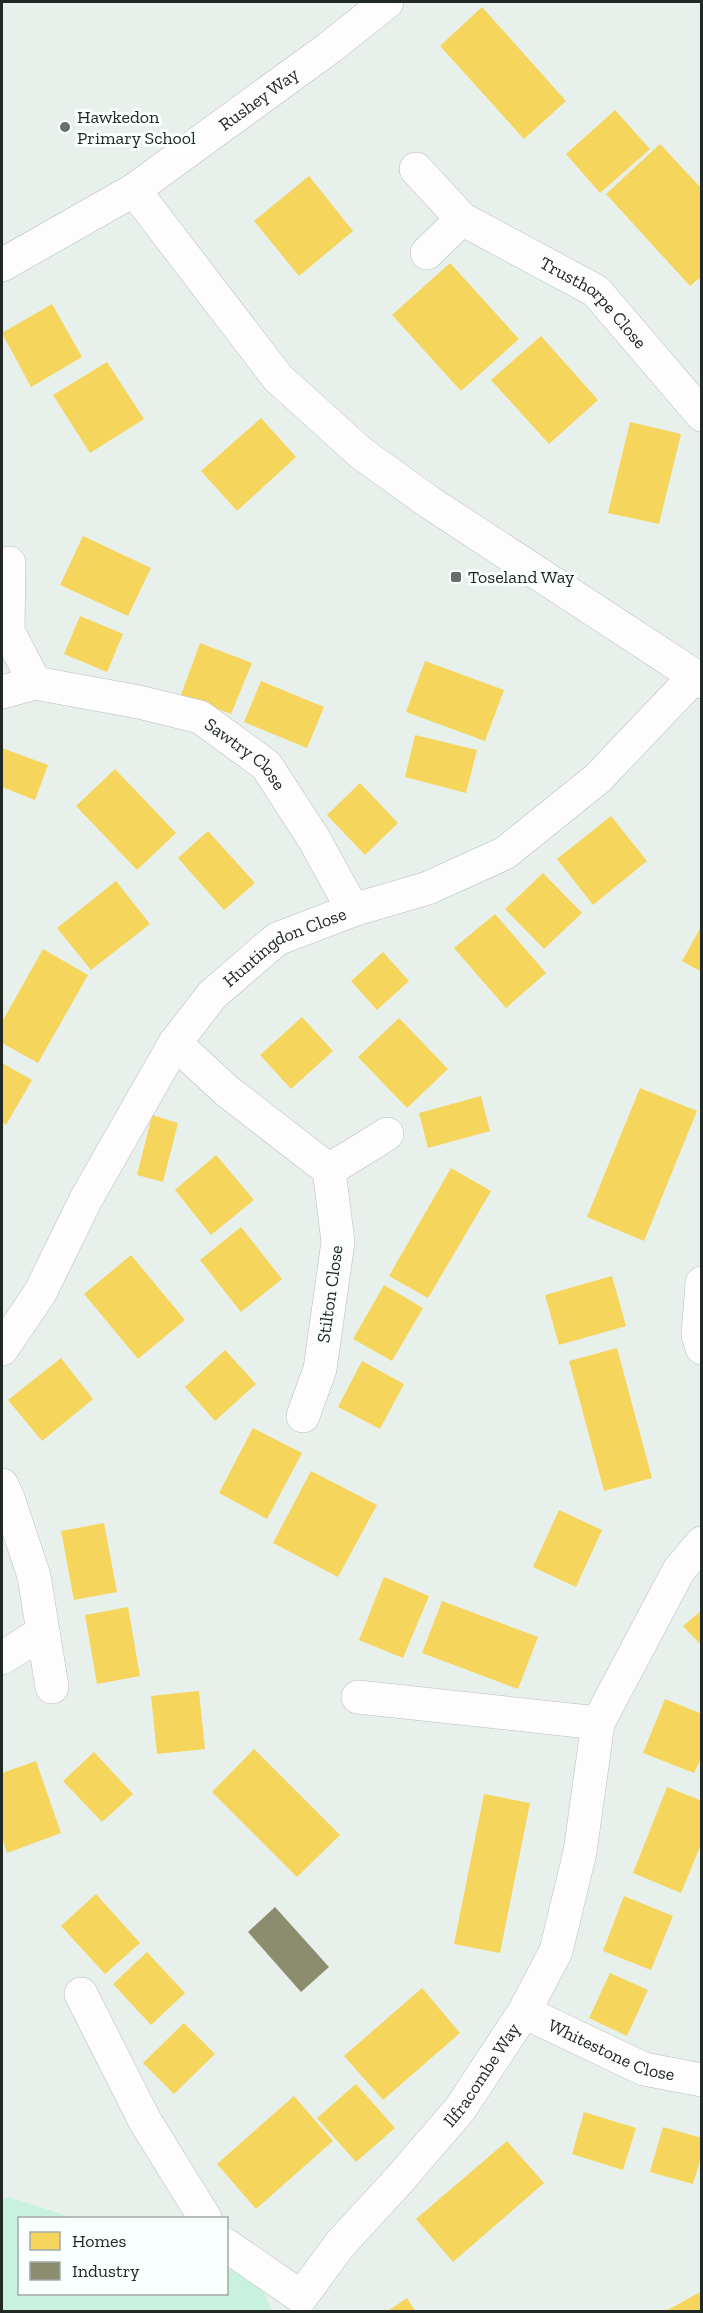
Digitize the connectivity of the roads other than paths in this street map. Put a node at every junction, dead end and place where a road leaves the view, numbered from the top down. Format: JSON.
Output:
{"nodes":[{"id":1,"x":387,"y":2,"type":"edge"},
{"id":2,"x":416,"y":169,"type":"dead end"},
{"id":3,"x":134,"y":190,"type":"junction"},
{"id":4,"x":462,"y":219,"type":"junction"},
{"id":5,"x":427,"y":253,"type":"dead end"},
{"id":6,"x":2,"y":265,"type":"edge"},
{"id":7,"x":702,"y":415,"type":"edge"},
{"id":8,"x":9,"y":563,"type":"dead end"},
{"id":9,"x":698,"y":679,"type":"edge"},
{"id":10,"x":35,"y":683,"type":"junction"},
{"id":11,"x":2,"y":692,"type":"edge"},
{"id":12,"x":353,"y":910,"type":"junction"},
{"id":13,"x":175,"y":1043,"type":"junction"},
{"id":14,"x":387,"y":1134,"type":"dead end"},
{"id":15,"x":329,"y":1170,"type":"junction"},
{"id":16,"x":702,"y":1282,"type":"edge"},
{"id":17,"x":702,"y":1348,"type":"edge"},
{"id":18,"x":2,"y":1349,"type":"edge"},
{"id":19,"x":303,"y":1416,"type":"dead end"},
{"id":20,"x":2,"y":1485,"type":"edge"},
{"id":21,"x":702,"y":1543,"type":"edge"},
{"id":22,"x":43,"y":1632,"type":"junction"},
{"id":23,"x":2,"y":1658,"type":"edge"},
{"id":24,"x":52,"y":1687,"type":"dead end"},
{"id":25,"x":358,"y":1697,"type":"dead end"},
{"id":26,"x":598,"y":1723,"type":"junction"},
{"id":27,"x":81,"y":1994,"type":"dead end"},
{"id":28,"x":524,"y":2012,"type":"junction"},
{"id":29,"x":702,"y":2080,"type":"edge"},
{"id":30,"x":204,"y":2217,"type":"edge"},
{"id":31,"x":228,"y":2247,"type":"edge"},
{"id":32,"x":305,"y":2304,"type":"edge"}],
"edges":[{"from":1,"to":3,"type":"street","name":"Rushey Way"},
{"from":2,"to":4,"type":"street","name":"Trusthorpe Close"},
{"from":3,"to":6,"type":"street","name":"Rushey Way"},
{"from":3,"to":9,"type":"street"},
{"from":4,"to":5,"type":"street"},
{"from":4,"to":7,"type":"street","name":"Trusthorpe Close"},
{"from":8,"to":10,"type":"street"},
{"from":9,"to":12,"type":"street","name":"Huntingdon Close"},
{"from":10,"to":11,"type":"street","name":"Sawtry Close"},
{"from":10,"to":12,"type":"street","name":"Sawtry Close"},
{"from":12,"to":13,"type":"street","name":"Huntingdon Close"},
{"from":13,"to":15,"type":"street"},
{"from":13,"to":18,"type":"street","name":"Huntingdon Close"},
{"from":14,"to":15,"type":"street"},
{"from":15,"to":19,"type":"street","name":"Stilton Close"},
{"from":16,"to":17,"type":"street"},
{"from":20,"to":22,"type":"street"},
{"from":21,"to":26,"type":"street","name":"Ilfracombe Way"},
{"from":22,"to":23,"type":"street"},
{"from":22,"to":24,"type":"street"},
{"from":25,"to":26,"type":"street"},
{"from":26,"to":28,"type":"street","name":"Ilfracombe Way"},
{"from":27,"to":30,"type":"street"},
{"from":28,"to":29,"type":"street","name":"Whitestone Close"},
{"from":28,"to":32,"type":"street","name":"Ilfracombe Way"},
{"from":31,"to":32,"type":"street","name":"Ilfracombe Way"}]}
